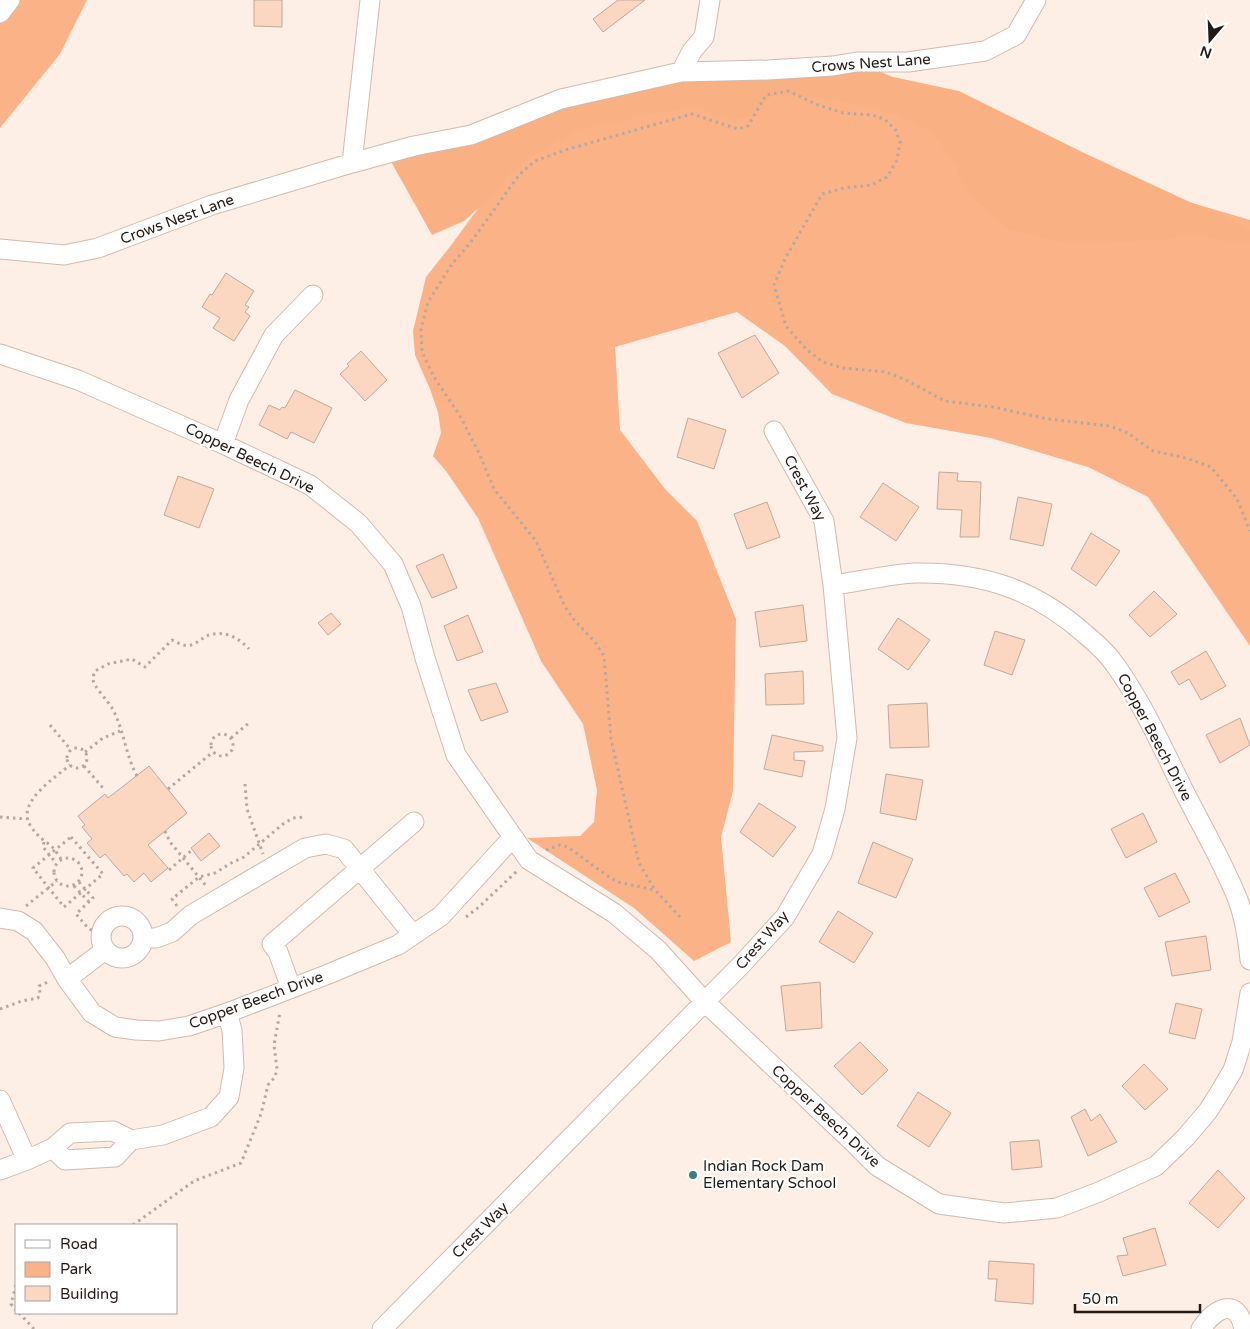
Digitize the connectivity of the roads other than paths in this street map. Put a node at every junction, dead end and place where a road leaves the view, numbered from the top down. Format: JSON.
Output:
{"nodes":[{"id":1,"x":10,"y":0,"type":"edge"},
{"id":2,"x":370,"y":0,"type":"edge"},
{"id":3,"x":710,"y":0,"type":"edge"},
{"id":4,"x":1036,"y":0,"type":"edge"},
{"id":5,"x":0,"y":13,"type":"edge"},
{"id":6,"x":681,"y":72,"type":"junction"},
{"id":7,"x":352,"y":163,"type":"junction"},
{"id":8,"x":0,"y":249,"type":"edge"},
{"id":9,"x":313,"y":295,"type":"dead end"},
{"id":10,"x":0,"y":354,"type":"edge"},
{"id":11,"x":774,"y":431,"type":"dead end"},
{"id":12,"x":224,"y":444,"type":"junction"},
{"id":13,"x":833,"y":586,"type":"junction"},
{"id":14,"x":414,"y":822,"type":"dead end"},
{"id":15,"x":513,"y":837,"type":"junction"},
{"id":16,"x":360,"y":869,"type":"junction"},
{"id":17,"x":9,"y":920,"type":"edge"},
{"id":18,"x":413,"y":935,"type":"junction"},
{"id":19,"x":144,"y":938,"type":"junction"},
{"id":20,"x":103,"y":943,"type":"junction"},
{"id":21,"x":1250,"y":960,"type":"edge"},
{"id":22,"x":65,"y":976,"type":"junction"},
{"id":23,"x":291,"y":988,"type":"junction"},
{"id":24,"x":1250,"y":993,"type":"edge"},
{"id":25,"x":705,"y":1002,"type":"junction"},
{"id":26,"x":227,"y":1013,"type":"junction"},
{"id":27,"x":0,"y":1100,"type":"edge"},
{"id":28,"x":131,"y":1140,"type":"junction"},
{"id":29,"x":53,"y":1148,"type":"junction"},
{"id":30,"x":28,"y":1160,"type":"junction"},
{"id":31,"x":0,"y":1170,"type":"edge"},
{"id":32,"x":382,"y":1329,"type":"edge"},
{"id":33,"x":1202,"y":1329,"type":"edge"},
{"id":34,"x":1244,"y":1329,"type":"edge"}],
"edges":[{"from":1,"to":5,"type":"street"},
{"from":2,"to":7,"type":"street"},
{"from":3,"to":6,"type":"street"},
{"from":4,"to":6,"type":"street","name":"Crows Nest Lane"},
{"from":6,"to":7,"type":"street","name":"Crows Nest Lane"},
{"from":7,"to":8,"type":"street","name":"Crows Nest Lane"},
{"from":9,"to":12,"type":"street"},
{"from":10,"to":12,"type":"street","name":"Copper Beech Drive"},
{"from":11,"to":13,"type":"street","name":"Crest Way"},
{"from":12,"to":15,"type":"street","name":"Copper Beech Drive"},
{"from":13,"to":21,"type":"street","name":"Copper Beech Drive"},
{"from":13,"to":25,"type":"street","name":"Crest Way"},
{"from":14,"to":16,"type":"street"},
{"from":15,"to":18,"type":"street","name":"Copper Beech Drive"},
{"from":15,"to":25,"type":"street","name":"Copper Beech Drive"},
{"from":16,"to":18,"type":"street"},
{"from":16,"to":19,"type":"street"},
{"from":16,"to":23,"type":"street"},
{"from":17,"to":22,"type":"street","name":"Copper Beech Drive"},
{"from":18,"to":23,"type":"street","name":"Copper Beech Drive"},
{"from":19,"to":20,"type":"street"},
{"from":19,"to":20,"type":"street"},
{"from":20,"to":22,"type":"street"},
{"from":22,"to":26,"type":"street","name":"Copper Beech Drive"},
{"from":23,"to":26,"type":"street","name":"Copper Beech Drive"},
{"from":24,"to":25,"type":"street","name":"Copper Beech Drive"},
{"from":25,"to":32,"type":"street","name":"Crest Way"},
{"from":26,"to":28,"type":"street"},
{"from":27,"to":30,"type":"street"},
{"from":28,"to":29,"type":"street"},
{"from":28,"to":29,"type":"street"},
{"from":29,"to":30,"type":"street"},
{"from":30,"to":31,"type":"street"},
{"from":33,"to":34,"type":"street"}]}
